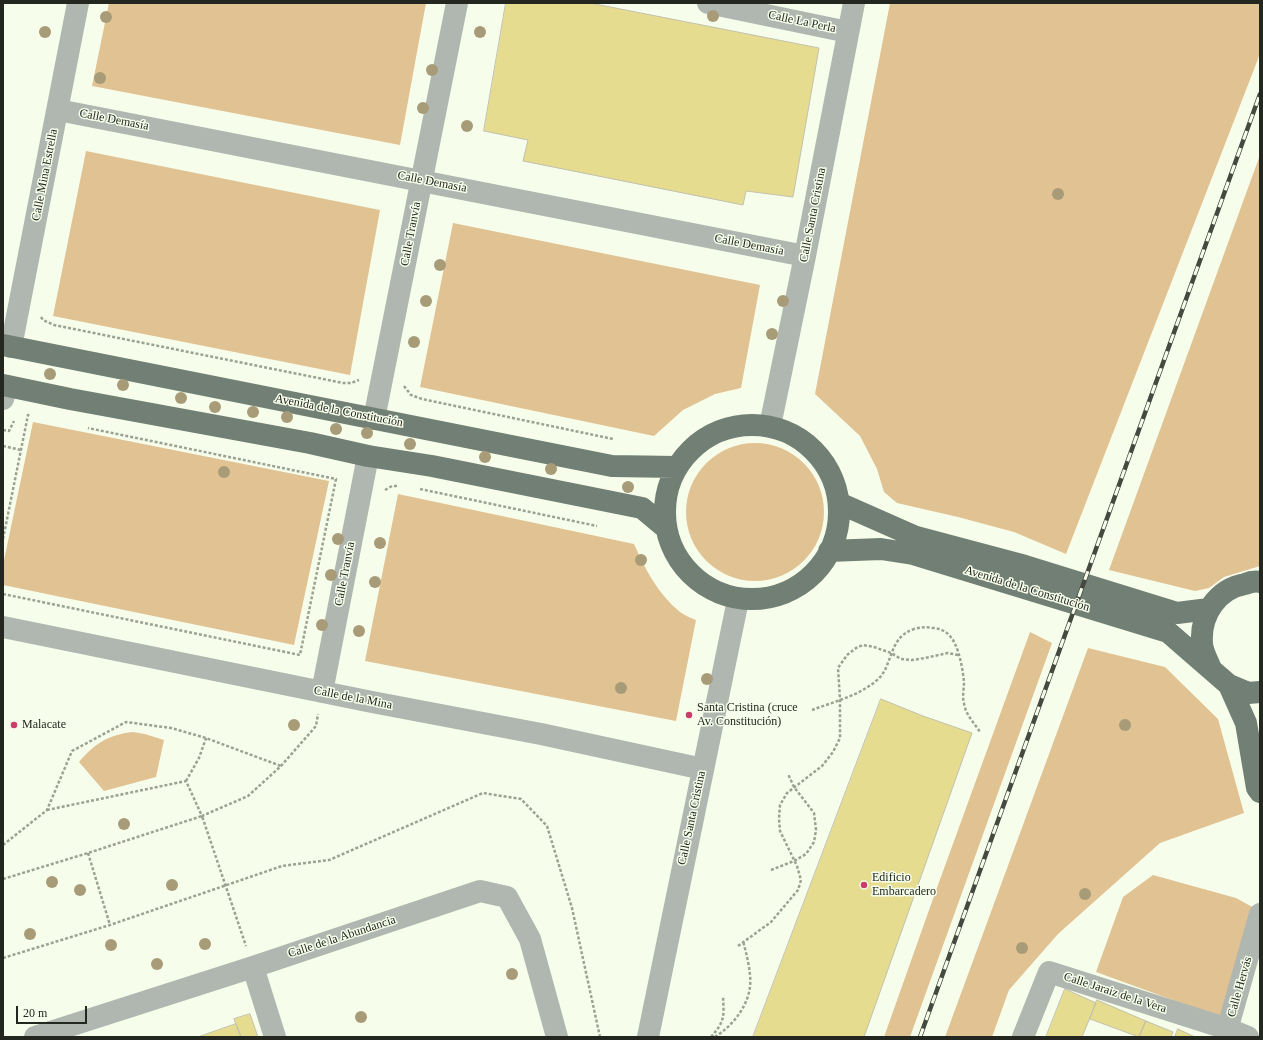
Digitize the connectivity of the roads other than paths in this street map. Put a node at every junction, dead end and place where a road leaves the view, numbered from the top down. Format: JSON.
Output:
{"nodes":[{"id":1,"x":78,"y":3,"type":"edge"},
{"id":2,"x":457,"y":3,"type":"edge"},
{"id":3,"x":708,"y":3,"type":"edge"},
{"id":4,"x":854,"y":3,"type":"edge"},
{"id":5,"x":848,"y":32,"type":"junction"},
{"id":6,"x":58,"y":110,"type":"junction"},
{"id":7,"x":422,"y":181,"type":"junction"},
{"id":8,"x":805,"y":256,"type":"junction"},
{"id":9,"x":7,"y":346,"type":"edge"},
{"id":10,"x":4,"y":390,"type":"edge"},
{"id":11,"x":374,"y":418,"type":"junction"},
{"id":12,"x":770,"y":426,"type":"junction"},
{"id":13,"x":368,"y":456,"type":"junction"},
{"id":14,"x":676,"y":467,"type":"junction"},
{"id":15,"x":839,"y":502,"type":"junction"},
{"id":16,"x":666,"y":528,"type":"junction"},
{"id":17,"x":829,"y":551,"type":"junction"},
{"id":18,"x":1260,"y":582,"type":"edge"},
{"id":19,"x":738,"y":600,"type":"junction"},
{"id":20,"x":1209,"y":609,"type":"junction"},
{"id":21,"x":3,"y":627,"type":"edge"},
{"id":22,"x":1211,"y":669,"type":"junction"},
{"id":23,"x":1229,"y":685,"type":"junction"},
{"id":24,"x":322,"y":692,"type":"junction"},
{"id":25,"x":1260,"y":692,"type":"edge"},
{"id":26,"x":702,"y":769,"type":"junction"},
{"id":27,"x":1260,"y":792,"type":"edge"},
{"id":28,"x":1260,"y":914,"type":"edge"},
{"id":29,"x":253,"y":967,"type":"junction"},
{"id":30,"x":1227,"y":1033,"type":"edge"},
{"id":31,"x":35,"y":1037,"type":"edge"},
{"id":32,"x":275,"y":1037,"type":"edge"},
{"id":33,"x":557,"y":1037,"type":"edge"},
{"id":34,"x":648,"y":1037,"type":"edge"},
{"id":35,"x":1023,"y":1037,"type":"edge"},
{"id":36,"x":1248,"y":1037,"type":"edge"}],
"edges":[{"from":1,"to":6,"type":"street","name":"Calle Mina Estrella"},
{"from":2,"to":7,"type":"street","name":"Calle Tranvía"},
{"from":3,"to":5,"type":"street","name":"Calle La Perla"},
{"from":4,"to":5,"type":"street","name":"Calle Santa Cristina"},
{"from":5,"to":8,"type":"street","name":"Calle Santa Cristina"},
{"from":6,"to":7,"type":"street","name":"Calle Demasía"},
{"from":6,"to":9,"type":"street","name":"Calle Mina Estrella"},
{"from":7,"to":8,"type":"street","name":"Calle Demasía"},
{"from":7,"to":11,"type":"street","name":"Calle Tranvía"},
{"from":8,"to":12,"type":"street","name":"Calle Santa Cristina"},
{"from":9,"to":11,"type":"main road","name":"Avenida de la Constitución"},
{"from":10,"to":13,"type":"main road"},
{"from":11,"to":14,"type":"main road","name":"Avenida de la Constitución"},
{"from":12,"to":14,"type":"main road"},
{"from":12,"to":15,"type":"main road"},
{"from":13,"to":16,"type":"main road"},
{"from":13,"to":24,"type":"street","name":"Calle Tranvía"},
{"from":14,"to":16,"type":"main road"},
{"from":15,"to":17,"type":"main road"},
{"from":15,"to":20,"type":"main road","name":"Avenida de la Constitución"},
{"from":16,"to":19,"type":"main road"},
{"from":17,"to":19,"type":"main road"},
{"from":17,"to":22,"type":"main road","name":"Avenida de la Constitución"},
{"from":18,"to":20,"type":"main road"},
{"from":19,"to":26,"type":"street","name":"Calle Santa Cristina"},
{"from":20,"to":22,"type":"main road"},
{"from":21,"to":24,"type":"street","name":"Calle de la Mina"},
{"from":22,"to":23,"type":"main road","name":"Avenida de la Constitución"},
{"from":23,"to":25,"type":"main road"},
{"from":23,"to":27,"type":"main road"},
{"from":24,"to":26,"type":"street","name":"Calle de la Mina"},
{"from":26,"to":34,"type":"street","name":"Calle Santa Cristina"},
{"from":28,"to":30,"type":"street","name":"Calle Hervás"},
{"from":29,"to":31,"type":"street","name":"Calle de la Abundancia"},
{"from":29,"to":32,"type":"street"},
{"from":29,"to":33,"type":"street","name":"Calle de la Abundancia"},
{"from":30,"to":35,"type":"street","name":"Calle Jaraiz de la Vera"},
{"from":30,"to":36,"type":"street","name":"Calle Jaraiz de la Vera"}]}
